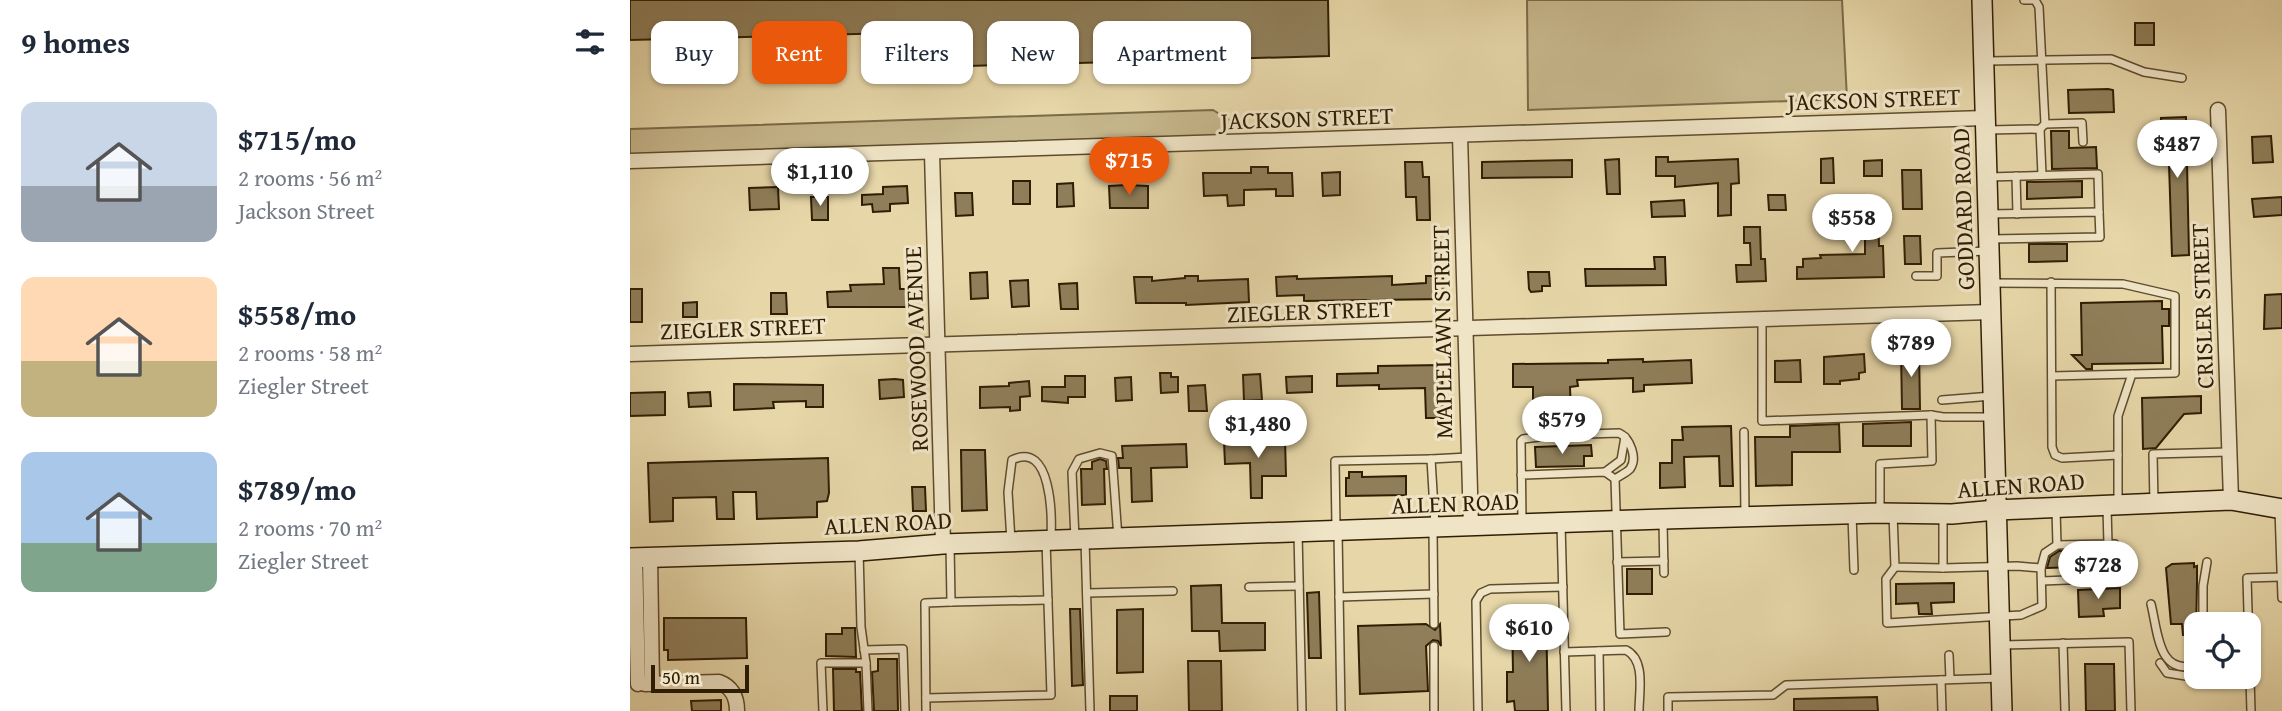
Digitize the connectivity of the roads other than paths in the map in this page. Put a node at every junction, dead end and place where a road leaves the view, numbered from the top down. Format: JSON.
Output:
{"nodes":[{"id":1,"x":1982,"y":0,"type":"edge"},
{"id":2,"x":2024,"y":0,"type":"edge"},
{"id":3,"x":2043,"y":58,"type":"junction"},
{"id":4,"x":1983,"y":61,"type":"junction"},
{"id":5,"x":2182,"y":78,"type":"dead end"},
{"id":6,"x":2218,"y":110,"type":"dead end"},
{"id":7,"x":1985,"y":124,"type":"junction"},
{"id":8,"x":2043,"y":127,"type":"junction"},
{"id":9,"x":1460,"y":135,"type":"junction"},
{"id":10,"x":2083,"y":142,"type":"dead end"},
{"id":11,"x":932,"y":153,"type":"junction"},
{"id":12,"x":630,"y":162,"type":"edge"},
{"id":13,"x":2042,"y":175,"type":"junction"},
{"id":14,"x":2016,"y":176,"type":"junction"},
{"id":15,"x":1987,"y":177,"type":"junction"},
{"id":16,"x":2099,"y":212,"type":"junction"},
{"id":17,"x":1988,"y":214,"type":"junction"},
{"id":18,"x":2017,"y":214,"type":"junction"},
{"id":19,"x":1989,"y":245,"type":"junction"},
{"id":20,"x":1916,"y":276,"type":"dead end"},
{"id":21,"x":2051,"y":282,"type":"junction"},
{"id":22,"x":1990,"y":283,"type":"junction"},
{"id":23,"x":1991,"y":312,"type":"junction"},
{"id":24,"x":1762,"y":319,"type":"junction"},
{"id":25,"x":1464,"y":329,"type":"junction"},
{"id":26,"x":939,"y":345,"type":"junction"},
{"id":27,"x":630,"y":354,"type":"edge"},
{"id":28,"x":2132,"y":373,"type":"junction"},
{"id":29,"x":2052,"y":376,"type":"junction"},
{"id":30,"x":1993,"y":396,"type":"junction"},
{"id":31,"x":1942,"y":400,"type":"dead end"},
{"id":32,"x":1931,"y":415,"type":"junction"},
{"id":33,"x":1993,"y":417,"type":"junction"},
{"id":34,"x":1744,"y":432,"type":"dead end"},
{"id":35,"x":1625,"y":436,"type":"junction"},
{"id":36,"x":2229,"y":452,"type":"junction"},
{"id":37,"x":2119,"y":455,"type":"junction"},
{"id":38,"x":1468,"y":457,"type":"junction"},
{"id":39,"x":1432,"y":458,"type":"junction"},
{"id":40,"x":1605,"y":472,"type":"junction"},
{"id":41,"x":1521,"y":475,"type":"junction"},
{"id":42,"x":1615,"y":479,"type":"junction"},
{"id":43,"x":2231,"y":500,"type":"junction"},
{"id":44,"x":2154,"y":503,"type":"junction"},
{"id":45,"x":2113,"y":504,"type":"junction"},
{"id":46,"x":2281,"y":506,"type":"edge"},
{"id":47,"x":2056,"y":507,"type":"junction"},
{"id":48,"x":1996,"y":510,"type":"junction"},
{"id":49,"x":1852,"y":514,"type":"junction"},
{"id":50,"x":1886,"y":514,"type":"junction"},
{"id":51,"x":1943,"y":514,"type":"junction"},
{"id":52,"x":1745,"y":518,"type":"junction"},
{"id":53,"x":1663,"y":519,"type":"junction"},
{"id":54,"x":1615,"y":521,"type":"junction"},
{"id":55,"x":1561,"y":523,"type":"junction"},
{"id":56,"x":1522,"y":525,"type":"junction"},
{"id":57,"x":1471,"y":527,"type":"junction"},
{"id":58,"x":1434,"y":528,"type":"junction"},
{"id":59,"x":1337,"y":532,"type":"junction"},
{"id":60,"x":1298,"y":533,"type":"junction"},
{"id":61,"x":1118,"y":538,"type":"junction"},
{"id":62,"x":1080,"y":540,"type":"junction"},
{"id":63,"x":1049,"y":541,"type":"junction"},
{"id":64,"x":1011,"y":542,"type":"junction"},
{"id":65,"x":947,"y":544,"type":"junction"},
{"id":66,"x":2108,"y":544,"type":"junction"},
{"id":67,"x":2057,"y":545,"type":"junction"},
{"id":68,"x":859,"y":551,"type":"junction"},
{"id":69,"x":638,"y":557,"type":"edge"},
{"id":70,"x":1664,"y":561,"type":"junction"},
{"id":71,"x":1617,"y":562,"type":"junction"},
{"id":72,"x":2207,"y":562,"type":"dead end"},
{"id":73,"x":1895,"y":567,"type":"junction"},
{"id":74,"x":1998,"y":567,"type":"junction"},
{"id":75,"x":1943,"y":568,"type":"junction"},
{"id":76,"x":2041,"y":568,"type":"junction"},
{"id":77,"x":1854,"y":570,"type":"dead end"},
{"id":78,"x":1664,"y":573,"type":"dead end"},
{"id":79,"x":2281,"y":577,"type":"edge"},
{"id":80,"x":2042,"y":582,"type":"junction"},
{"id":81,"x":1299,"y":586,"type":"junction"},
{"id":82,"x":1249,"y":587,"type":"dead end"},
{"id":83,"x":1563,"y":587,"type":"junction"},
{"id":84,"x":1173,"y":591,"type":"dead end"},
{"id":85,"x":1087,"y":593,"type":"junction"},
{"id":86,"x":1434,"y":594,"type":"junction"},
{"id":87,"x":1339,"y":597,"type":"junction"},
{"id":88,"x":2282,"y":598,"type":"edge"},
{"id":89,"x":1048,"y":600,"type":"junction"},
{"id":90,"x":951,"y":602,"type":"junction"},
{"id":91,"x":2151,"y":604,"type":"dead end"},
{"id":92,"x":2203,"y":612,"type":"edge"},
{"id":93,"x":2000,"y":617,"type":"junction"},
{"id":94,"x":1434,"y":624,"type":"dead end"},
{"id":95,"x":1666,"y":632,"type":"dead end"},
{"id":96,"x":2063,"y":643,"type":"junction"},
{"id":97,"x":2000,"y":645,"type":"junction"},
{"id":98,"x":1434,"y":646,"type":"dead end"},
{"id":99,"x":864,"y":650,"type":"junction"},
{"id":100,"x":1599,"y":651,"type":"junction"},
{"id":101,"x":1564,"y":652,"type":"junction"},
{"id":102,"x":1948,"y":655,"type":"dead end"},
{"id":103,"x":866,"y":663,"type":"junction"},
{"id":104,"x":2160,"y":663,"type":"dead end"},
{"id":105,"x":2184,"y":667,"type":"edge"},
{"id":106,"x":2184,"y":676,"type":"edge"},
{"id":107,"x":2001,"y":678,"type":"junction"},
{"id":108,"x":1941,"y":680,"type":"junction"},
{"id":109,"x":1950,"y":680,"type":"junction"},
{"id":110,"x":640,"y":684,"type":"edge"},
{"id":111,"x":926,"y":698,"type":"junction"},
{"id":112,"x":737,"y":711,"type":"edge"},
{"id":113,"x":823,"y":711,"type":"edge"},
{"id":114,"x":868,"y":711,"type":"edge"},
{"id":115,"x":905,"y":711,"type":"edge"},
{"id":116,"x":926,"y":711,"type":"edge"},
{"id":117,"x":1090,"y":711,"type":"edge"},
{"id":118,"x":1303,"y":711,"type":"edge"},
{"id":119,"x":1341,"y":711,"type":"edge"},
{"id":120,"x":1434,"y":711,"type":"edge"},
{"id":121,"x":1478,"y":711,"type":"edge"},
{"id":122,"x":1566,"y":711,"type":"edge"},
{"id":123,"x":1600,"y":711,"type":"edge"},
{"id":124,"x":1639,"y":711,"type":"edge"},
{"id":125,"x":1668,"y":711,"type":"edge"},
{"id":126,"x":1942,"y":711,"type":"edge"},
{"id":127,"x":2002,"y":711,"type":"edge"},
{"id":128,"x":2065,"y":711,"type":"edge"},
{"id":129,"x":2130,"y":711,"type":"edge"},
{"id":130,"x":2251,"y":711,"type":"edge"}],
"edges":[{"from":1,"to":4,"type":"main road","name":"GODDARD ROAD"},
{"from":2,"to":3,"type":"lane"},
{"from":3,"to":4,"type":"lane"},
{"from":3,"to":5,"type":"lane"},
{"from":3,"to":8,"type":"lane"},
{"from":4,"to":7,"type":"main road","name":"GODDARD ROAD"},
{"from":6,"to":36,"type":"street","name":"CRISLER STREET"},
{"from":7,"to":8,"type":"lane"},
{"from":7,"to":9,"type":"street","name":"JACKSON STREET"},
{"from":7,"to":15,"type":"main road","name":"GODDARD ROAD"},
{"from":8,"to":10,"type":"lane"},
{"from":8,"to":13,"type":"lane"},
{"from":9,"to":11,"type":"street","name":"JACKSON STREET"},
{"from":9,"to":25,"type":"street","name":"MAPLELAWN STREET"},
{"from":11,"to":12,"type":"street","name":"JACKSON STREET"},
{"from":11,"to":26,"type":"street","name":"ROSEWOOD AVENUE"},
{"from":13,"to":14,"type":"lane"},
{"from":13,"to":16,"type":"lane"},
{"from":14,"to":15,"type":"lane"},
{"from":14,"to":18,"type":"lane"},
{"from":15,"to":17,"type":"main road","name":"GODDARD ROAD"},
{"from":16,"to":18,"type":"lane"},
{"from":16,"to":19,"type":"lane"},
{"from":17,"to":18,"type":"lane"},
{"from":17,"to":19,"type":"main road","name":"GODDARD ROAD"},
{"from":19,"to":20,"type":"lane"},
{"from":19,"to":22,"type":"main road","name":"GODDARD ROAD"},
{"from":21,"to":22,"type":"lane"},
{"from":21,"to":28,"type":"lane"},
{"from":21,"to":29,"type":"lane"},
{"from":22,"to":23,"type":"main road","name":"GODDARD ROAD"},
{"from":23,"to":24,"type":"street","name":"ZIEGLER STREET"},
{"from":23,"to":30,"type":"main road","name":"GODDARD ROAD"},
{"from":24,"to":25,"type":"street","name":"ZIEGLER STREET"},
{"from":24,"to":32,"type":"lane"},
{"from":25,"to":26,"type":"street","name":"ZIEGLER STREET"},
{"from":25,"to":38,"type":"street","name":"MAPLELAWN STREET"},
{"from":26,"to":27,"type":"street","name":"ZIEGLER STREET"},
{"from":26,"to":65,"type":"street","name":"ROSEWOOD AVENUE"},
{"from":28,"to":29,"type":"lane"},
{"from":28,"to":37,"type":"lane"},
{"from":29,"to":37,"type":"lane"},
{"from":30,"to":31,"type":"lane"},
{"from":30,"to":33,"type":"main road","name":"GODDARD ROAD"},
{"from":32,"to":33,"type":"lane"},
{"from":32,"to":50,"type":"lane"},
{"from":33,"to":48,"type":"main road","name":"GODDARD ROAD"},
{"from":34,"to":52,"type":"lane"},
{"from":35,"to":40,"type":"lane"},
{"from":35,"to":41,"type":"lane"},
{"from":35,"to":42,"type":"lane"},
{"from":36,"to":43,"type":"street","name":"CRISLER STREET"},
{"from":36,"to":44,"type":"lane"},
{"from":37,"to":45,"type":"lane"},
{"from":38,"to":39,"type":"lane"},
{"from":38,"to":57,"type":"street","name":"MAPLELAWN STREET"},
{"from":39,"to":58,"type":"lane"},
{"from":39,"to":59,"type":"lane"},
{"from":40,"to":41,"type":"lane"},
{"from":40,"to":42,"type":"lane"},
{"from":41,"to":56,"type":"lane"},
{"from":42,"to":54,"type":"lane"},
{"from":43,"to":44,"type":"main road","name":"ALLEN ROAD"},
{"from":43,"to":46,"type":"main road","name":"ALLEN ROAD"},
{"from":44,"to":45,"type":"main road","name":"ALLEN ROAD"},
{"from":45,"to":47,"type":"main road","name":"ALLEN ROAD"},
{"from":45,"to":66,"type":"lane"},
{"from":46,"to":79,"type":"lane"},
{"from":47,"to":48,"type":"main road","name":"ALLEN ROAD"},
{"from":47,"to":67,"type":"lane"},
{"from":48,"to":51,"type":"main road","name":"ALLEN ROAD"},
{"from":48,"to":74,"type":"main road","name":"GODDARD ROAD"},
{"from":49,"to":50,"type":"main road","name":"ALLEN ROAD"},
{"from":49,"to":52,"type":"main road","name":"ALLEN ROAD"},
{"from":49,"to":77,"type":"lane"},
{"from":50,"to":51,"type":"main road","name":"ALLEN ROAD"},
{"from":50,"to":73,"type":"lane"},
{"from":51,"to":75,"type":"lane"},
{"from":52,"to":53,"type":"main road","name":"ALLEN ROAD"},
{"from":53,"to":54,"type":"main road","name":"ALLEN ROAD"},
{"from":53,"to":70,"type":"lane"},
{"from":54,"to":55,"type":"main road","name":"ALLEN ROAD"},
{"from":54,"to":71,"type":"lane"},
{"from":55,"to":56,"type":"main road","name":"ALLEN ROAD"},
{"from":55,"to":83,"type":"lane"},
{"from":56,"to":57,"type":"main road","name":"ALLEN ROAD"},
{"from":57,"to":58,"type":"main road","name":"ALLEN ROAD"},
{"from":58,"to":59,"type":"main road","name":"ALLEN ROAD"},
{"from":58,"to":86,"type":"lane"},
{"from":59,"to":60,"type":"main road","name":"ALLEN ROAD"},
{"from":59,"to":87,"type":"lane"},
{"from":60,"to":61,"type":"main road","name":"ALLEN ROAD"},
{"from":60,"to":81,"type":"lane"},
{"from":61,"to":62,"type":"main road","name":"ALLEN ROAD"},
{"from":61,"to":62,"type":"lane"},
{"from":62,"to":63,"type":"main road","name":"ALLEN ROAD"},
{"from":62,"to":85,"type":"lane"},
{"from":63,"to":64,"type":"main road","name":"ALLEN ROAD"},
{"from":63,"to":64,"type":"lane"},
{"from":63,"to":89,"type":"lane"},
{"from":64,"to":65,"type":"main road","name":"ALLEN ROAD"},
{"from":65,"to":68,"type":"main road","name":"ALLEN ROAD"},
{"from":65,"to":90,"type":"lane"},
{"from":66,"to":67,"type":"lane"},
{"from":66,"to":80,"type":"lane"},
{"from":67,"to":76,"type":"lane"},
{"from":68,"to":69,"type":"main road","name":"ALLEN ROAD"},
{"from":68,"to":99,"type":"lane"},
{"from":69,"to":110,"type":"street"},
{"from":70,"to":71,"type":"lane"},
{"from":70,"to":78,"type":"lane"},
{"from":71,"to":95,"type":"lane"},
{"from":72,"to":92,"type":"lane"},
{"from":73,"to":75,"type":"lane"},
{"from":73,"to":93,"type":"lane"},
{"from":74,"to":75,"type":"lane"},
{"from":74,"to":76,"type":"lane"},
{"from":74,"to":93,"type":"main road","name":"GODDARD ROAD"},
{"from":76,"to":80,"type":"lane"},
{"from":79,"to":88,"type":"lane"},
{"from":79,"to":130,"type":"lane"},
{"from":80,"to":93,"type":"lane"},
{"from":81,"to":82,"type":"lane"},
{"from":81,"to":118,"type":"lane"},
{"from":83,"to":101,"type":"lane"},
{"from":83,"to":121,"type":"lane"},
{"from":84,"to":85,"type":"lane"},
{"from":85,"to":117,"type":"lane"},
{"from":86,"to":87,"type":"lane"},
{"from":86,"to":94,"type":"lane"},
{"from":87,"to":119,"type":"lane"},
{"from":89,"to":90,"type":"lane"},
{"from":89,"to":111,"type":"lane"},
{"from":90,"to":111,"type":"lane"},
{"from":91,"to":105,"type":"lane"},
{"from":93,"to":97,"type":"main road","name":"GODDARD ROAD"},
{"from":96,"to":97,"type":"lane"},
{"from":96,"to":128,"type":"lane"},
{"from":96,"to":129,"type":"lane"},
{"from":97,"to":107,"type":"main road","name":"GODDARD ROAD"},
{"from":98,"to":120,"type":"lane"},
{"from":99,"to":103,"type":"lane"},
{"from":99,"to":115,"type":"lane"},
{"from":100,"to":101,"type":"lane"},
{"from":100,"to":123,"type":"lane"},
{"from":100,"to":124,"type":"lane"},
{"from":101,"to":122,"type":"lane"},
{"from":102,"to":109,"type":"lane"},
{"from":103,"to":113,"type":"lane"},
{"from":103,"to":114,"type":"lane"},
{"from":104,"to":106,"type":"lane"},
{"from":107,"to":109,"type":"lane"},
{"from":107,"to":127,"type":"main road","name":"GODDARD ROAD"},
{"from":108,"to":109,"type":"lane"},
{"from":108,"to":125,"type":"lane"},
{"from":108,"to":126,"type":"lane"},
{"from":110,"to":112,"type":"street"},
{"from":111,"to":116,"type":"lane"}]}
